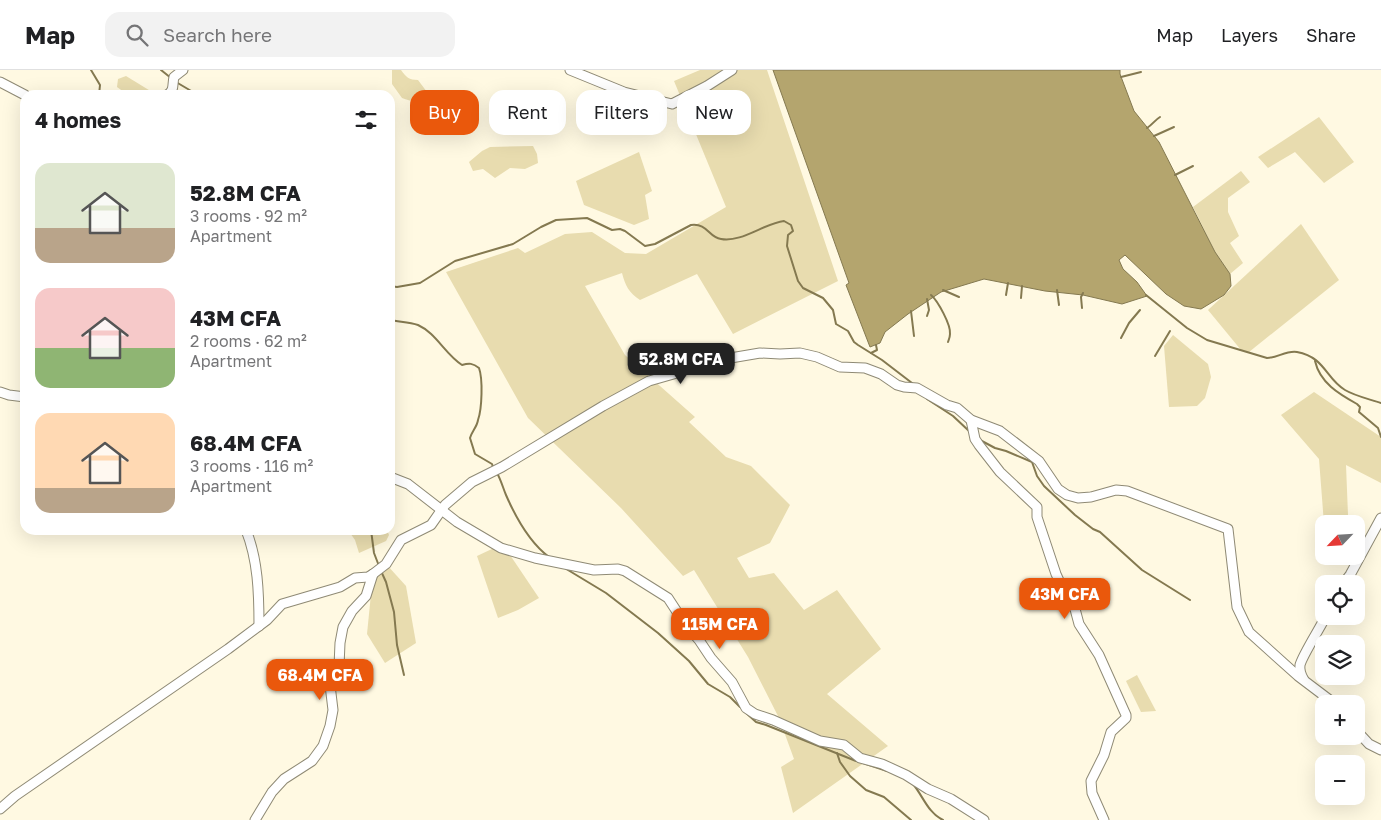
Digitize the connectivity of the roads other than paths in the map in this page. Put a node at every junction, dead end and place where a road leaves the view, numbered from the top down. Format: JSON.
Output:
{"nodes":[{"id":1,"x":182,"y":70,"type":"edge"},
{"id":2,"x":570,"y":70,"type":"edge"},
{"id":3,"x":732,"y":70,"type":"edge"},
{"id":4,"x":0,"y":82,"type":"edge"},
{"id":5,"x":173,"y":90,"type":"edge"},
{"id":6,"x":20,"y":92,"type":"edge"},
{"id":7,"x":0,"y":392,"type":"edge"},
{"id":8,"x":20,"y":396,"type":"edge"},
{"id":9,"x":971,"y":420,"type":"junction"},
{"id":10,"x":395,"y":479,"type":"edge"},
{"id":11,"x":442,"y":510,"type":"junction"},
{"id":12,"x":1381,"y":518,"type":"edge"},
{"id":13,"x":248,"y":535,"type":"edge"},
{"id":14,"x":372,"y":574,"type":"junction"},
{"id":15,"x":1350,"y":575,"type":"edge"},
{"id":16,"x":1322,"y":625,"type":"edge"},
{"id":17,"x":259,"y":626,"type":"junction"},
{"id":18,"x":1306,"y":682,"type":"junction"},
{"id":19,"x":1323,"y":695,"type":"edge"},
{"id":20,"x":1365,"y":740,"type":"edge"},
{"id":21,"x":1381,"y":750,"type":"edge"},
{"id":22,"x":0,"y":809,"type":"edge"},
{"id":23,"x":254,"y":820,"type":"edge"},
{"id":24,"x":984,"y":820,"type":"edge"},
{"id":25,"x":1104,"y":820,"type":"edge"}],
"edges":[{"from":1,"to":5,"type":"street"},
{"from":2,"to":3,"type":"street"},
{"from":4,"to":6,"type":"street"},
{"from":7,"to":8,"type":"street"},
{"from":9,"to":11,"type":"street"},
{"from":9,"to":18,"type":"street"},
{"from":9,"to":25,"type":"street"},
{"from":10,"to":11,"type":"street"},
{"from":11,"to":14,"type":"street"},
{"from":11,"to":24,"type":"street"},
{"from":12,"to":15,"type":"street"},
{"from":13,"to":17,"type":"street"},
{"from":14,"to":17,"type":"street"},
{"from":14,"to":23,"type":"street"},
{"from":16,"to":18,"type":"street"},
{"from":17,"to":22,"type":"street"},
{"from":18,"to":19,"type":"street"},
{"from":20,"to":21,"type":"street"}]}
